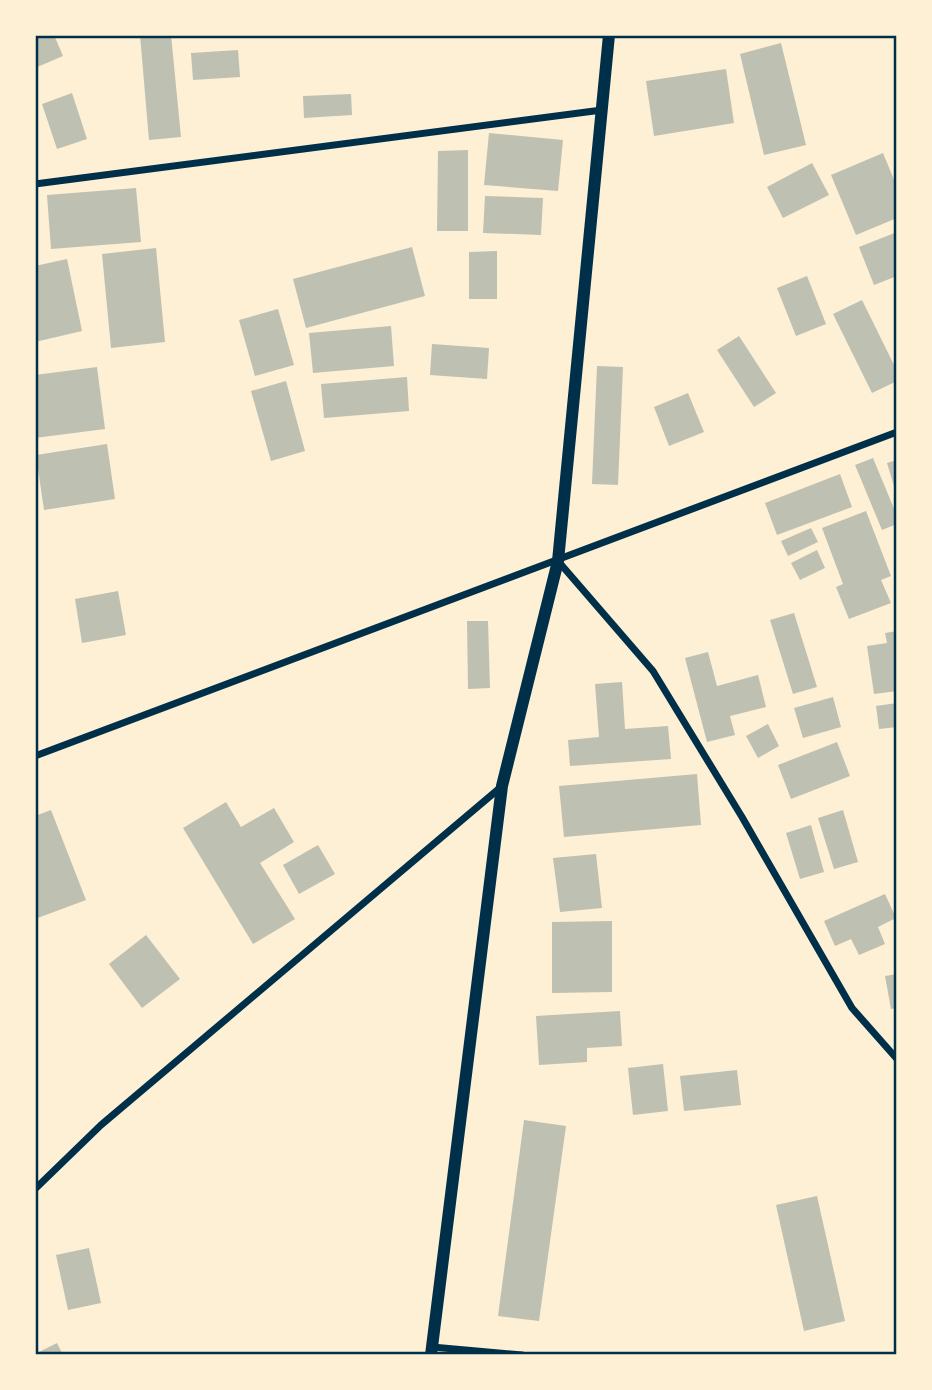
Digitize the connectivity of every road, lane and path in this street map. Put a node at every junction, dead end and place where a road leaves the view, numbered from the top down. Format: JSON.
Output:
{"nodes":[{"id":1,"x":609,"y":35,"type":"edge"},
{"id":2,"x":603,"y":110,"type":"junction"},
{"id":3,"x":35,"y":184,"type":"edge"},
{"id":4,"x":897,"y":432,"type":"edge"},
{"id":5,"x":558,"y":561,"type":"junction"},
{"id":6,"x":35,"y":756,"type":"edge"},
{"id":7,"x":502,"y":786,"type":"junction"},
{"id":8,"x":897,"y":1059,"type":"edge"},
{"id":9,"x":35,"y":1189,"type":"edge"},
{"id":10,"x":432,"y":1351,"type":"edge"},
{"id":11,"x":522,"y":1355,"type":"edge"}],
"edges":[{"from":1,"to":2,"type":"street"},
{"from":2,"to":3,"type":"street"},
{"from":2,"to":5,"type":"street"},
{"from":4,"to":5,"type":"street"},
{"from":5,"to":6,"type":"street"},
{"from":5,"to":7,"type":"street"},
{"from":5,"to":8,"type":"street"},
{"from":7,"to":9,"type":"street"},
{"from":7,"to":10,"type":"street"},
{"from":10,"to":11,"type":"street"}]}
